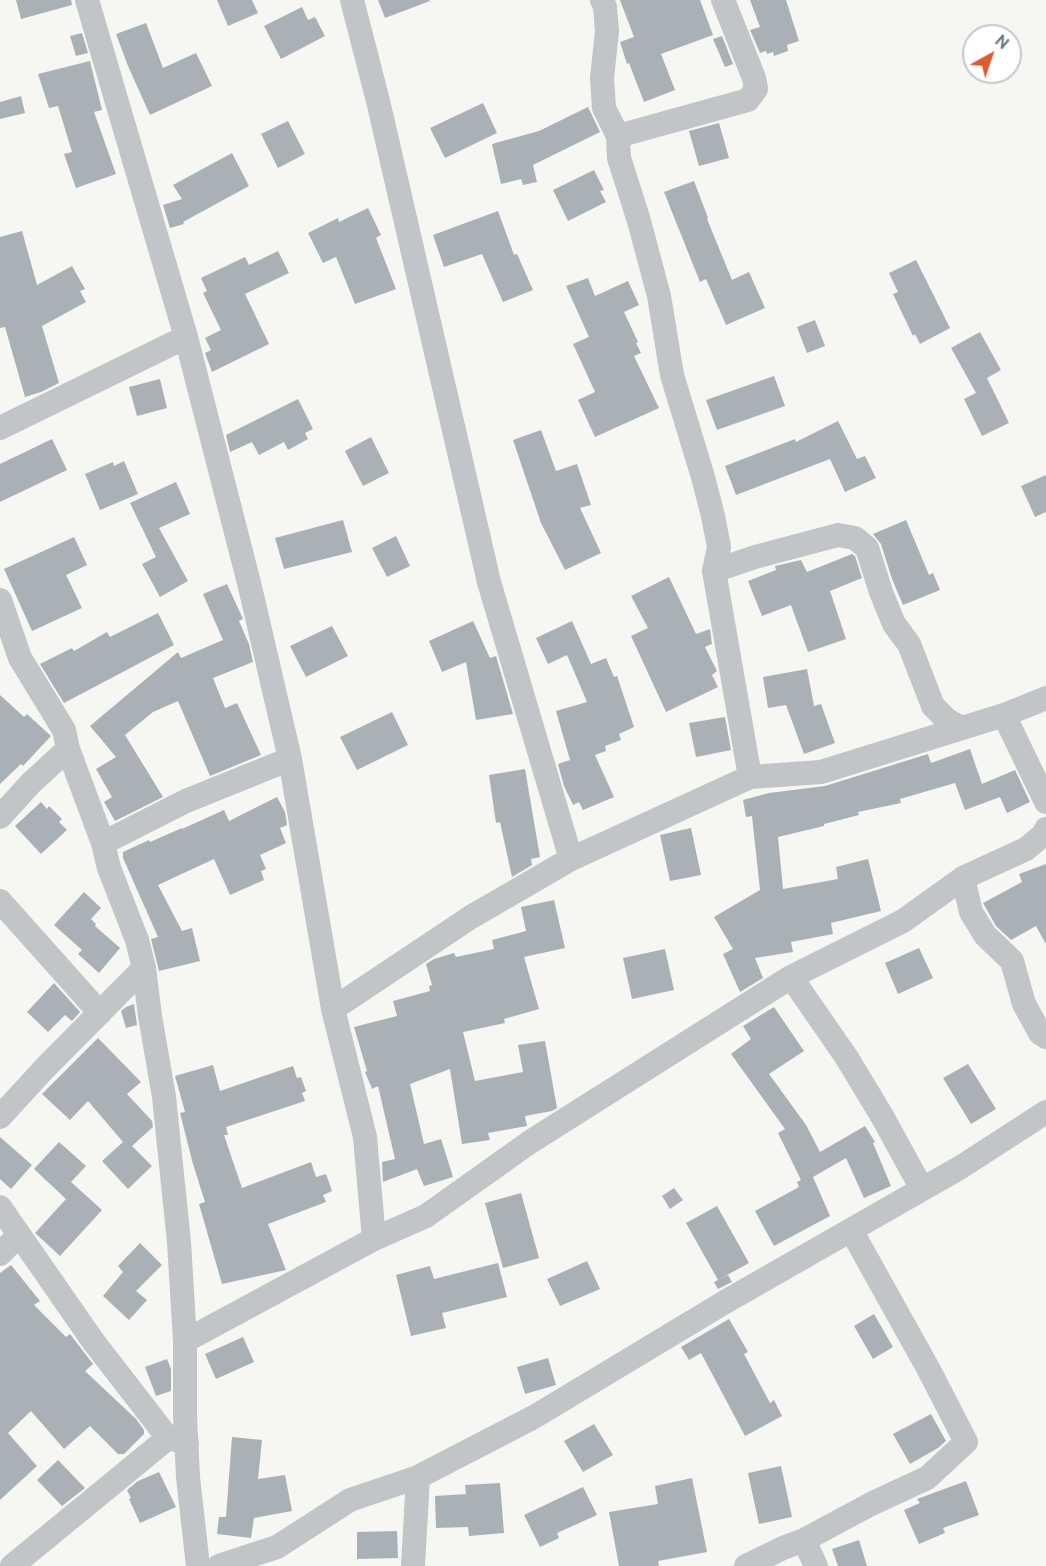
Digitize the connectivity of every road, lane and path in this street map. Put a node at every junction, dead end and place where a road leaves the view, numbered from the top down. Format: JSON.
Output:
{"nodes":[{"id":1,"x":87,"y":0,"type":"edge"},
{"id":2,"x":352,"y":0,"type":"edge"},
{"id":3,"x":602,"y":0,"type":"edge"},
{"id":4,"x":723,"y":0,"type":"edge"},
{"id":5,"x":618,"y":135,"type":"junction"},
{"id":6,"x":186,"y":336,"type":"junction"},
{"id":7,"x":0,"y":428,"type":"edge"},
{"id":8,"x":714,"y":571,"type":"junction"},
{"id":9,"x":0,"y":600,"type":"edge"},
{"id":10,"x":1046,"y":698,"type":"edge"},
{"id":11,"x":1004,"y":715,"type":"junction"},
{"id":12,"x":961,"y":728,"type":"junction"},
{"id":13,"x":68,"y":750,"type":"junction"},
{"id":14,"x":290,"y":759,"type":"junction"},
{"id":15,"x":750,"y":777,"type":"junction"},
{"id":16,"x":1046,"y":802,"type":"edge"},
{"id":17,"x":0,"y":817,"type":"edge"},
{"id":18,"x":1046,"y":829,"type":"edge"},
{"id":19,"x":102,"y":843,"type":"junction"},
{"id":20,"x":571,"y":860,"type":"junction"},
{"id":21,"x":963,"y":878,"type":"junction"},
{"id":22,"x":0,"y":900,"type":"edge"},
{"id":23,"x":144,"y":968,"type":"junction"},
{"id":24,"x":791,"y":977,"type":"junction"},
{"id":25,"x":333,"y":1009,"type":"junction"},
{"id":26,"x":100,"y":1013,"type":"junction"},
{"id":27,"x":1046,"y":1037,"type":"edge"},
{"id":28,"x":1046,"y":1112,"type":"edge"},
{"id":29,"x":0,"y":1117,"type":"edge"},
{"id":30,"x":922,"y":1189,"type":"junction"},
{"id":31,"x":0,"y":1207,"type":"edge"},
{"id":32,"x":851,"y":1230,"type":"junction"},
{"id":33,"x":18,"y":1236,"type":"junction"},
{"id":34,"x":374,"y":1239,"type":"junction"},
{"id":35,"x":0,"y":1254,"type":"edge"},
{"id":36,"x":185,"y":1341,"type":"junction"},
{"id":37,"x":178,"y":1441,"type":"junction"},
{"id":38,"x":418,"y":1477,"type":"junction"},
{"id":39,"x":804,"y":1540,"type":"junction"},
{"id":40,"x":0,"y":1552,"type":"edge"},
{"id":41,"x":12,"y":1566,"type":"edge"},
{"id":42,"x":198,"y":1566,"type":"edge"},
{"id":43,"x":219,"y":1566,"type":"edge"},
{"id":44,"x":413,"y":1566,"type":"edge"},
{"id":45,"x":746,"y":1566,"type":"edge"},
{"id":46,"x":816,"y":1566,"type":"edge"}],
"edges":[{"from":1,"to":6,"type":"street"},
{"from":2,"to":20,"type":"street"},
{"from":3,"to":5,"type":"street"},
{"from":4,"to":5,"type":"street"},
{"from":5,"to":8,"type":"street"},
{"from":6,"to":7,"type":"street"},
{"from":6,"to":14,"type":"street"},
{"from":8,"to":12,"type":"street"},
{"from":8,"to":15,"type":"street"},
{"from":9,"to":13,"type":"street"},
{"from":10,"to":11,"type":"street"},
{"from":11,"to":12,"type":"street"},
{"from":11,"to":16,"type":"street"},
{"from":12,"to":15,"type":"street"},
{"from":13,"to":17,"type":"street"},
{"from":13,"to":19,"type":"street"},
{"from":14,"to":19,"type":"street"},
{"from":14,"to":25,"type":"street"},
{"from":15,"to":20,"type":"street"},
{"from":18,"to":21,"type":"street"},
{"from":19,"to":23,"type":"street"},
{"from":20,"to":25,"type":"street"},
{"from":21,"to":24,"type":"street"},
{"from":21,"to":27,"type":"street"},
{"from":22,"to":26,"type":"street"},
{"from":23,"to":26,"type":"street"},
{"from":23,"to":36,"type":"street"},
{"from":24,"to":30,"type":"street"},
{"from":24,"to":34,"type":"street"},
{"from":25,"to":34,"type":"street"},
{"from":26,"to":29,"type":"street"},
{"from":28,"to":30,"type":"street"},
{"from":30,"to":32,"type":"street"},
{"from":31,"to":33,"type":"street"},
{"from":32,"to":38,"type":"street"},
{"from":32,"to":39,"type":"street"},
{"from":33,"to":35,"type":"street"},
{"from":33,"to":37,"type":"street"},
{"from":34,"to":36,"type":"street"},
{"from":36,"to":37,"type":"street"},
{"from":37,"to":41,"type":"street"},
{"from":37,"to":42,"type":"street"},
{"from":38,"to":43,"type":"street"},
{"from":38,"to":44,"type":"street"},
{"from":39,"to":45,"type":"street"},
{"from":39,"to":46,"type":"street"},
{"from":40,"to":41,"type":"street"}]}
